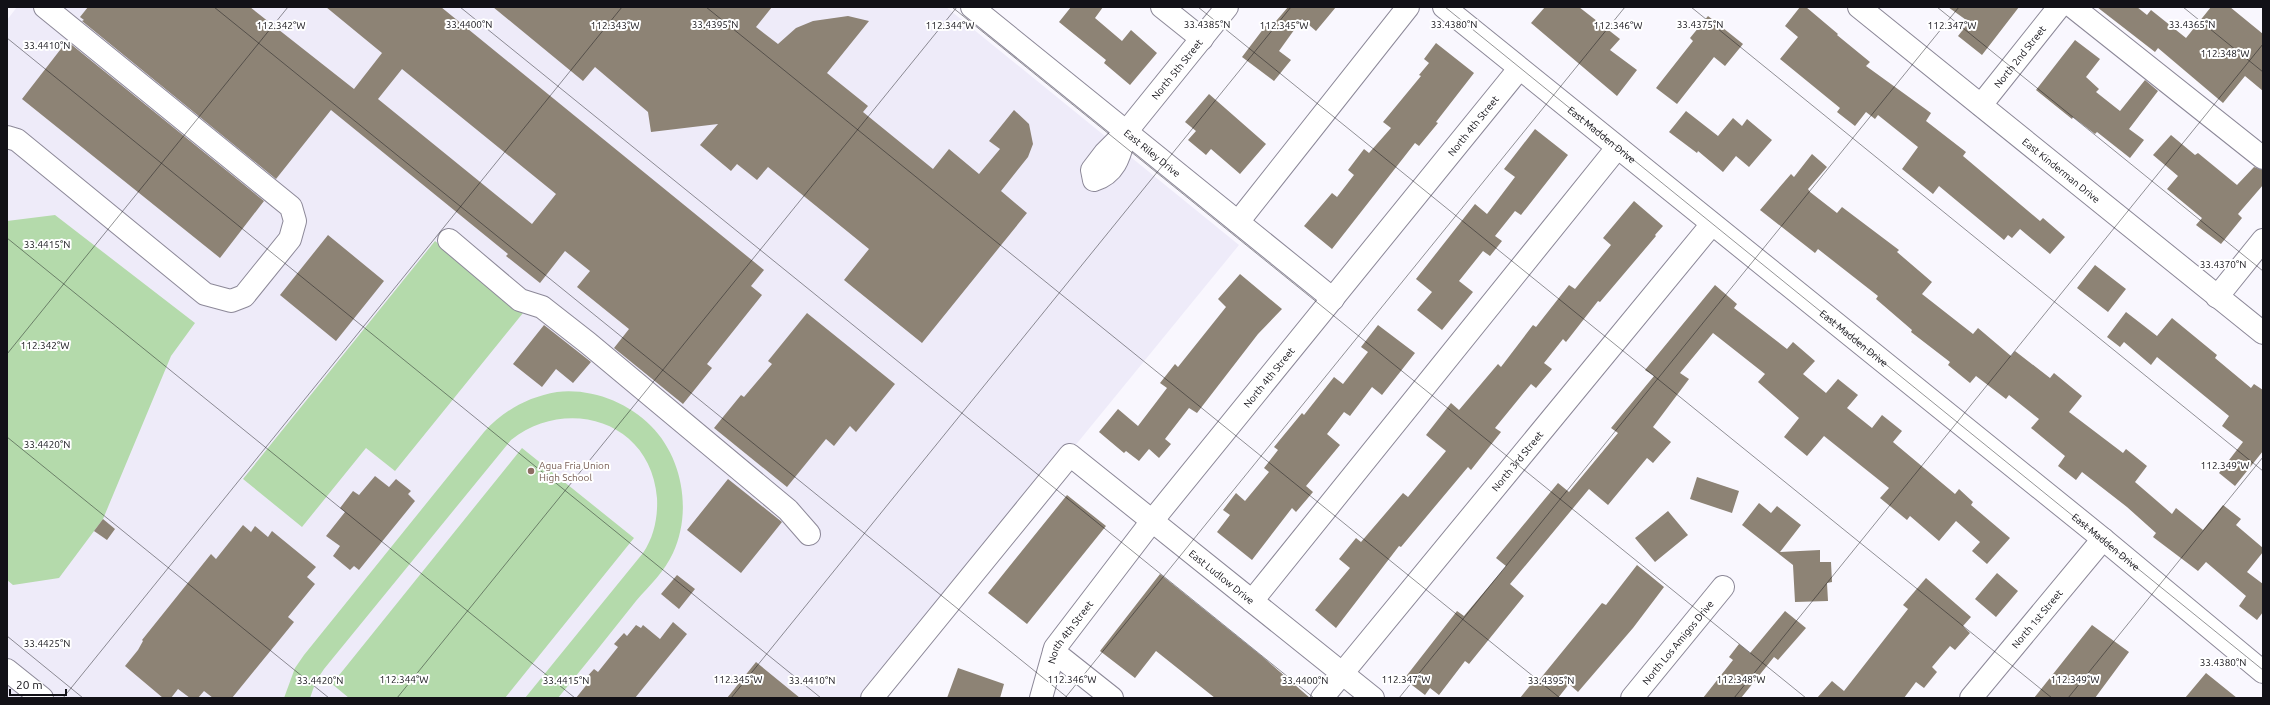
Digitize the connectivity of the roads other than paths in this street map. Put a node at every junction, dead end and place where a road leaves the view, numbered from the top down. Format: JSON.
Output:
{"nodes":[{"id":1,"x":45,"y":7,"type":"edge"},
{"id":2,"x":972,"y":7,"type":"edge"},
{"id":3,"x":1162,"y":7,"type":"edge"},
{"id":4,"x":1227,"y":7,"type":"edge"},
{"id":5,"x":1408,"y":7,"type":"edge"},
{"id":6,"x":1444,"y":7,"type":"edge"},
{"id":7,"x":1859,"y":7,"type":"edge"},
{"id":8,"x":2059,"y":7,"type":"edge"},
{"id":9,"x":2073,"y":7,"type":"edge"},
{"id":10,"x":1202,"y":39,"type":"junction"},
{"id":11,"x":1519,"y":69,"type":"junction"},
{"id":12,"x":1981,"y":105,"type":"junction"},
{"id":13,"x":1126,"y":132,"type":"junction"},
{"id":14,"x":7,"y":137,"type":"edge"},
{"id":15,"x":1617,"y":148,"type":"junction"},
{"id":16,"x":2263,"y":158,"type":"edge"},
{"id":17,"x":1238,"y":222,"type":"junction"},
{"id":18,"x":1712,"y":224,"type":"junction"},
{"id":19,"x":449,"y":240,"type":"dead end"},
{"id":20,"x":2263,"y":240,"type":"edge"},
{"id":21,"x":2217,"y":296,"type":"junction"},
{"id":22,"x":1333,"y":299,"type":"junction"},
{"id":23,"x":2263,"y":333,"type":"edge"},
{"id":24,"x":1152,"y":521,"type":"junction"},
{"id":25,"x":809,"y":534,"type":"dead end"},
{"id":26,"x":2103,"y":539,"type":"junction"},
{"id":27,"x":1723,"y":587,"type":"dead end"},
{"id":28,"x":1252,"y":601,"type":"junction"},
{"id":29,"x":1054,"y":652,"type":"junction"},
{"id":30,"x":7,"y":670,"type":"edge"},
{"id":31,"x":2263,"y":672,"type":"edge"},
{"id":32,"x":1342,"y":673,"type":"junction"},
{"id":33,"x":42,"y":698,"type":"edge"},
{"id":34,"x":872,"y":698,"type":"edge"},
{"id":35,"x":1041,"y":698,"type":"edge"},
{"id":36,"x":1112,"y":698,"type":"edge"},
{"id":37,"x":1322,"y":698,"type":"edge"},
{"id":38,"x":1373,"y":698,"type":"edge"},
{"id":39,"x":1632,"y":698,"type":"edge"},
{"id":40,"x":1971,"y":698,"type":"edge"}],
"edges":[{"from":1,"to":14,"type":"street"},
{"from":2,"to":13,"type":"street","name":"East Riley Drive"},
{"from":3,"to":10,"type":"street"},
{"from":4,"to":10,"type":"street","name":"North 5th Street"},
{"from":5,"to":17,"type":"street"},
{"from":6,"to":11,"type":"street","name":"East Madden Drive"},
{"from":7,"to":12,"type":"street","name":"East Kinderman Drive"},
{"from":8,"to":12,"type":"street","name":"North 2nd Street"},
{"from":9,"to":16,"type":"street"},
{"from":10,"to":13,"type":"street","name":"North 5th Street"},
{"from":11,"to":15,"type":"street","name":"East Madden Drive"},
{"from":11,"to":22,"type":"street","name":"North 4th Street"},
{"from":12,"to":21,"type":"street","name":"East Kinderman Drive"},
{"from":13,"to":17,"type":"street","name":"East Riley Drive"},
{"from":15,"to":18,"type":"street","name":"East Madden Drive"},
{"from":15,"to":28,"type":"street"},
{"from":17,"to":22,"type":"street","name":"East Riley Drive"},
{"from":18,"to":26,"type":"street","name":"East Madden Drive"},
{"from":18,"to":32,"type":"street","name":"North 3rd Street"},
{"from":19,"to":25,"type":"street"},
{"from":20,"to":21,"type":"street"},
{"from":21,"to":23,"type":"street","name":"East Kinderman Drive"},
{"from":22,"to":24,"type":"street","name":"North 4th Street"},
{"from":24,"to":28,"type":"street","name":"East Ludlow Drive"},
{"from":24,"to":29,"type":"street","name":"North 4th Street"},
{"from":24,"to":34,"type":"street","name":"East Ludlow Drive"},
{"from":26,"to":31,"type":"street","name":"East Madden Drive"},
{"from":26,"to":40,"type":"street","name":"North 1st Street"},
{"from":27,"to":39,"type":"street","name":"North Los Amigos Drive"},
{"from":28,"to":32,"type":"street","name":"East Ludlow Drive"},
{"from":29,"to":35,"type":"street","name":"North 4th Street"},
{"from":29,"to":36,"type":"street"},
{"from":30,"to":33,"type":"street"},
{"from":32,"to":37,"type":"street","name":"North 3rd Street"},
{"from":32,"to":38,"type":"street","name":"East Ludlow Drive"}]}
